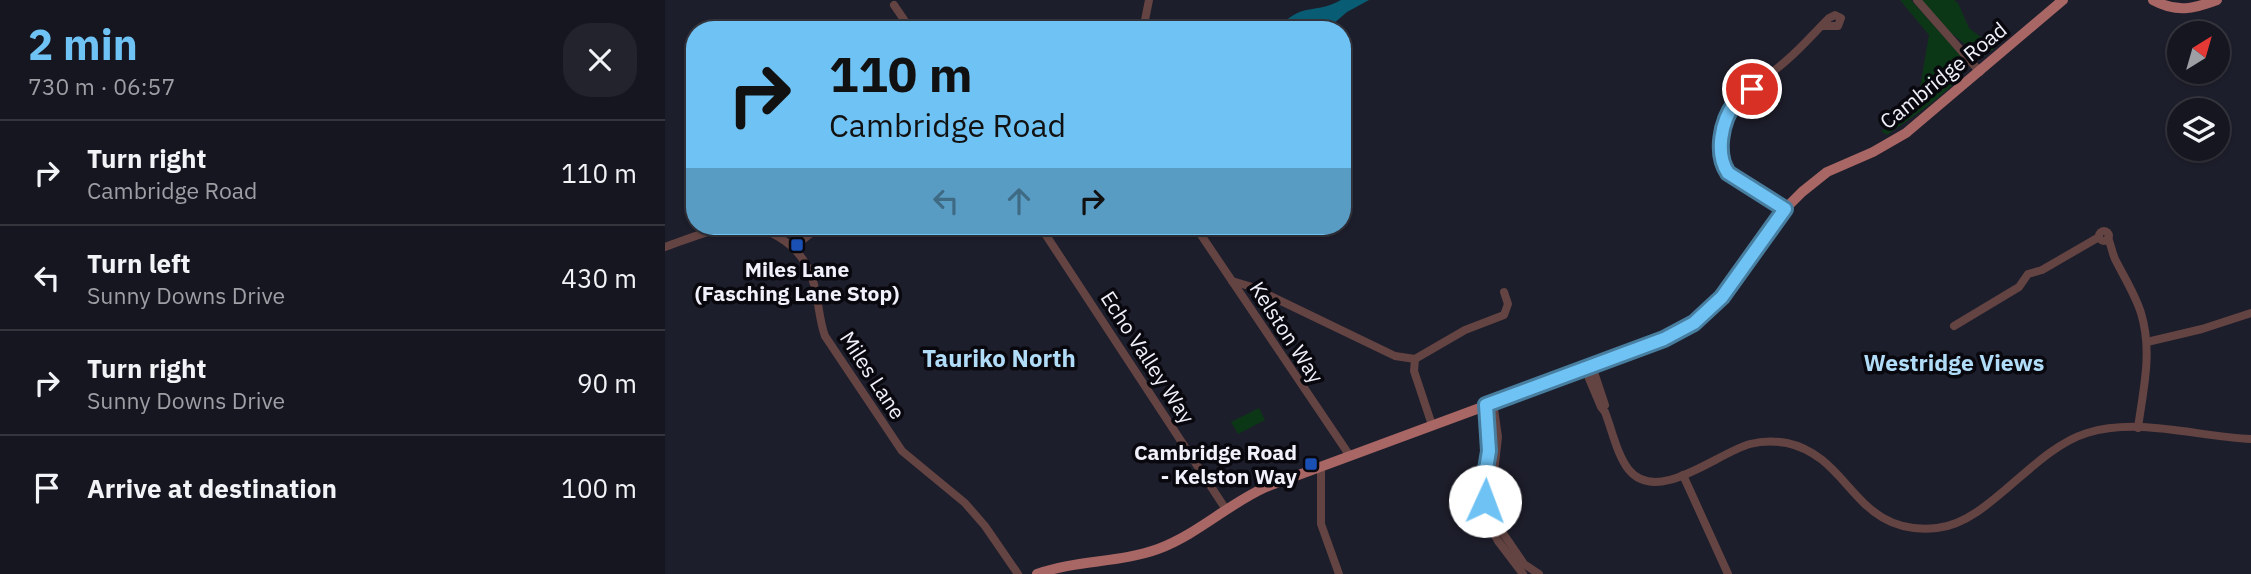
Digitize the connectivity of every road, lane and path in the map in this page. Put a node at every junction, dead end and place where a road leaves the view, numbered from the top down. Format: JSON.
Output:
{"nodes":[{"id":1,"x":1149,"y":0,"type":"edge"},
{"id":2,"x":1917,"y":0,"type":"edge"},
{"id":3,"x":2063,"y":0,"type":"edge"},
{"id":4,"x":2153,"y":0,"type":"edge"},
{"id":5,"x":2217,"y":0,"type":"edge"},
{"id":6,"x":894,"y":5,"type":"dead end"},
{"id":7,"x":905,"y":21,"type":"edge"},
{"id":8,"x":1145,"y":21,"type":"edge"},
{"id":9,"x":1822,"y":26,"type":"dead end"},
{"id":10,"x":1980,"y":72,"type":"junction"},
{"id":11,"x":1785,"y":209,"type":"junction"},
{"id":12,"x":702,"y":235,"type":"edge"},
{"id":13,"x":772,"y":235,"type":"edge"},
{"id":14,"x":809,"y":235,"type":"edge"},
{"id":15,"x":1046,"y":235,"type":"edge"},
{"id":16,"x":1201,"y":235,"type":"edge"},
{"id":17,"x":665,"y":247,"type":"edge"},
{"id":18,"x":794,"y":247,"type":"junction"},
{"id":19,"x":1232,"y":281,"type":"junction"},
{"id":20,"x":1504,"y":292,"type":"dead end"},
{"id":21,"x":2251,"y":313,"type":"edge"},
{"id":22,"x":1954,"y":326,"type":"dead end"},
{"id":23,"x":2147,"y":342,"type":"junction"},
{"id":24,"x":1415,"y":359,"type":"junction"},
{"id":25,"x":1588,"y":368,"type":"junction"},
{"id":26,"x":1489,"y":404,"type":"junction"},
{"id":27,"x":1432,"y":425,"type":"junction"},
{"id":28,"x":2141,"y":428,"type":"junction"},
{"id":29,"x":2251,"y":439,"type":"edge"},
{"id":30,"x":1350,"y":456,"type":"junction"},
{"id":31,"x":1321,"y":467,"type":"junction"},
{"id":32,"x":1683,"y":475,"type":"junction"},
{"id":33,"x":1226,"y":508,"type":"junction"},
{"id":34,"x":1018,"y":574,"type":"edge"},
{"id":35,"x":1037,"y":574,"type":"edge"},
{"id":36,"x":1339,"y":574,"type":"edge"},
{"id":37,"x":1523,"y":574,"type":"edge"},
{"id":38,"x":1539,"y":574,"type":"edge"},
{"id":39,"x":1728,"y":574,"type":"edge"}],
"edges":[{"from":1,"to":8,"type":"street"},
{"from":2,"to":10,"type":"street"},
{"from":3,"to":10,"type":"main road","name":"Cambridge Road"},
{"from":4,"to":5,"type":"main road"},
{"from":6,"to":7,"type":"street"},
{"from":9,"to":11,"type":"street"},
{"from":10,"to":11,"type":"main road","name":"Cambridge Road"},
{"from":11,"to":25,"type":"main road","name":"Cambridge Road"},
{"from":12,"to":17,"type":"street"},
{"from":13,"to":18,"type":"street"},
{"from":14,"to":18,"type":"street"},
{"from":15,"to":33,"type":"street","name":"Echo Valley Way"},
{"from":16,"to":19,"type":"street","name":"Kelston Way"},
{"from":18,"to":34,"type":"street","name":"Miles Lane"},
{"from":19,"to":24,"type":"street"},
{"from":19,"to":30,"type":"street","name":"Kelston Way"},
{"from":20,"to":24,"type":"street"},
{"from":21,"to":23,"type":"street"},
{"from":22,"to":23,"type":"street"},
{"from":23,"to":28,"type":"street"},
{"from":24,"to":27,"type":"street"},
{"from":25,"to":26,"type":"main road","name":"Cambridge Road"},
{"from":25,"to":32,"type":"street"},
{"from":26,"to":27,"type":"main road","name":"Cambridge Road"},
{"from":26,"to":37,"type":"street"},
{"from":26,"to":38,"type":"street"},
{"from":27,"to":30,"type":"main road","name":"Cambridge Road"},
{"from":28,"to":29,"type":"street"},
{"from":28,"to":32,"type":"street"},
{"from":30,"to":31,"type":"main road","name":"Cambridge Road"},
{"from":31,"to":33,"type":"main road","name":"Cambridge Road"},
{"from":31,"to":36,"type":"street"},
{"from":32,"to":39,"type":"street"},
{"from":33,"to":35,"type":"main road","name":"Cambridge Road"}]}
